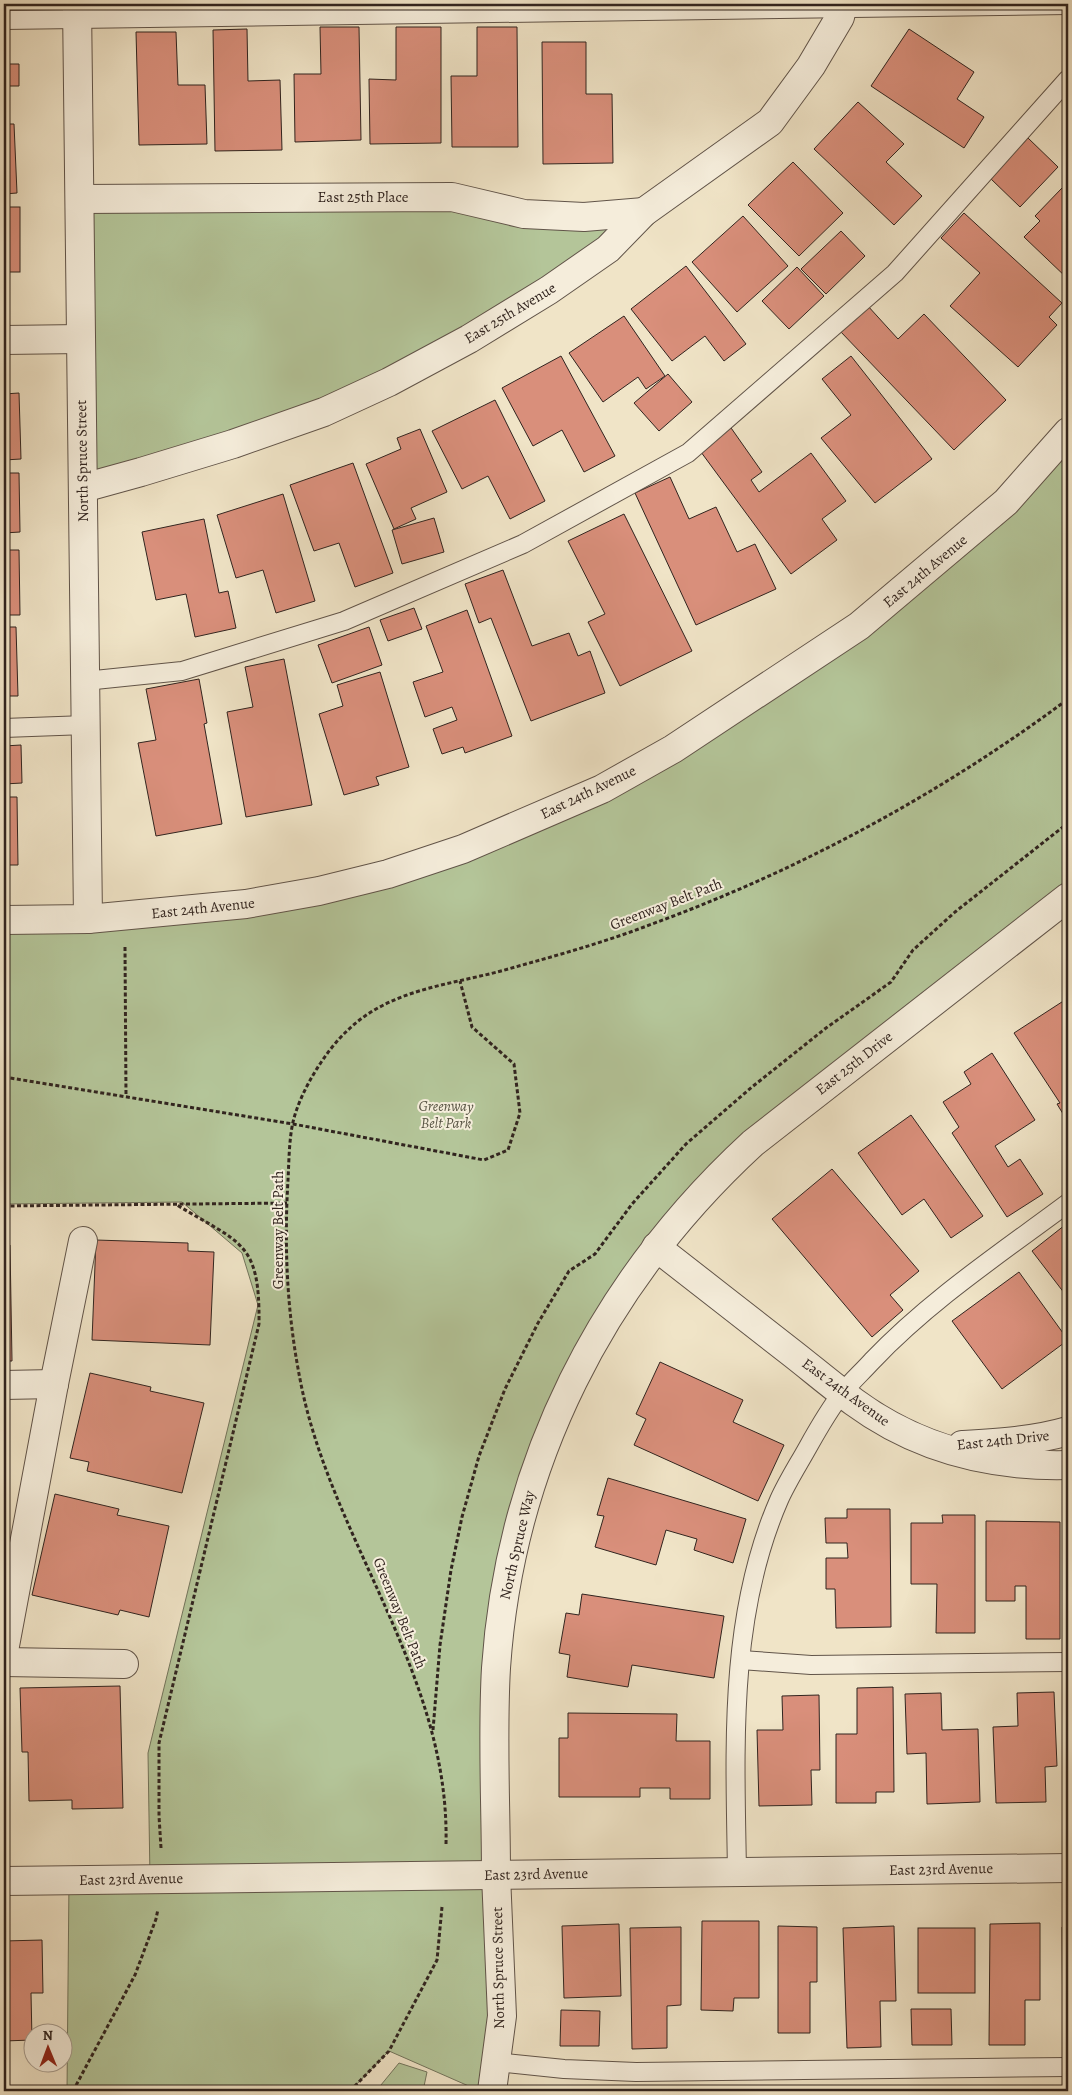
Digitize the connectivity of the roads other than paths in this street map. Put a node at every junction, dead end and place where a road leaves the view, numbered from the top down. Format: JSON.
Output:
{"nodes":[{"id":1,"x":1068,"y":5,"type":"edge"},
{"id":2,"x":842,"y":6,"type":"edge"},
{"id":3,"x":77,"y":12,"type":"edge"},
{"id":4,"x":4,"y":20,"type":"edge"},
{"id":5,"x":1068,"y":80,"type":"edge"},
{"id":6,"x":80,"y":199,"type":"junction"},
{"id":7,"x":644,"y":212,"type":"junction"},
{"id":8,"x":81,"y":339,"type":"junction"},
{"id":9,"x":4,"y":340,"type":"edge"},
{"id":10,"x":1068,"y":432,"type":"edge"},
{"id":11,"x":83,"y":488,"type":"junction"},
{"id":12,"x":85,"y":681,"type":"junction"},
{"id":13,"x":86,"y":725,"type":"junction"},
{"id":14,"x":4,"y":728,"type":"edge"},
{"id":15,"x":1068,"y":897,"type":"edge"},
{"id":16,"x":88,"y":919,"type":"junction"},
{"id":17,"x":4,"y":920,"type":"edge"},
{"id":18,"x":1068,"y":1203,"type":"edge"},
{"id":19,"x":84,"y":1241,"type":"dead end"},
{"id":20,"x":656,"y":1247,"type":"junction"},
{"id":21,"x":54,"y":1384,"type":"junction"},
{"id":22,"x":4,"y":1385,"type":"edge"},
{"id":23,"x":842,"y":1392,"type":"junction"},
{"id":24,"x":1068,"y":1431,"type":"edge"},
{"id":25,"x":938,"y":1446,"type":"junction"},
{"id":26,"x":1068,"y":1466,"type":"edge"},
{"id":27,"x":4,"y":1651,"type":"edge"},
{"id":28,"x":741,"y":1660,"type":"junction"},
{"id":29,"x":4,"y":1662,"type":"edge"},
{"id":30,"x":1068,"y":1662,"type":"edge"},
{"id":31,"x":124,"y":1664,"type":"dead end"},
{"id":32,"x":1068,"y":1868,"type":"edge"},
{"id":33,"x":737,"y":1872,"type":"junction"},
{"id":34,"x":496,"y":1875,"type":"junction"},
{"id":35,"x":4,"y":1881,"type":"edge"},
{"id":36,"x":496,"y":2062,"type":"junction"},
{"id":37,"x":1068,"y":2067,"type":"edge"},
{"id":38,"x":492,"y":2091,"type":"edge"}],
"edges":[{"from":1,"to":2,"type":"lane"},
{"from":2,"to":3,"type":"lane"},
{"from":2,"to":7,"type":"street","name":"East 25th Avenue"},
{"from":3,"to":4,"type":"lane"},
{"from":3,"to":6,"type":"street","name":"North Spruce Street"},
{"from":5,"to":12,"type":"lane"},
{"from":6,"to":7,"type":"street","name":"East 25th Place"},
{"from":6,"to":8,"type":"street","name":"North Spruce Street"},
{"from":7,"to":11,"type":"street","name":"East 25th Avenue"},
{"from":8,"to":9,"type":"street"},
{"from":8,"to":11,"type":"street","name":"North Spruce Street"},
{"from":10,"to":16,"type":"street","name":"East 24th Avenue"},
{"from":11,"to":12,"type":"street","name":"North Spruce Street"},
{"from":12,"to":13,"type":"street","name":"North Spruce Street"},
{"from":13,"to":14,"type":"lane"},
{"from":13,"to":16,"type":"street","name":"North Spruce Street"},
{"from":15,"to":20,"type":"street","name":"East 25th Drive"},
{"from":16,"to":17,"type":"street","name":"East 24th Avenue"},
{"from":18,"to":23,"type":"lane"},
{"from":19,"to":21,"type":"street"},
{"from":20,"to":23,"type":"street","name":"East 24th Avenue"},
{"from":20,"to":34,"type":"street","name":"North Spruce Way"},
{"from":21,"to":22,"type":"street"},
{"from":21,"to":27,"type":"street"},
{"from":23,"to":25,"type":"street","name":"East 24th Avenue"},
{"from":23,"to":28,"type":"lane"},
{"from":24,"to":25,"type":"street","name":"East 24th Drive"},
{"from":25,"to":26,"type":"street","name":"East 24th Avenue"},
{"from":28,"to":30,"type":"lane"},
{"from":28,"to":33,"type":"lane"},
{"from":29,"to":31,"type":"street"},
{"from":32,"to":33,"type":"street","name":"East 23rd Avenue"},
{"from":33,"to":34,"type":"street","name":"East 23rd Avenue"},
{"from":34,"to":35,"type":"street","name":"East 23rd Avenue"},
{"from":34,"to":36,"type":"street","name":"North Spruce Street"},
{"from":36,"to":37,"type":"lane"},
{"from":36,"to":38,"type":"street","name":"North Spruce Street"}]}
